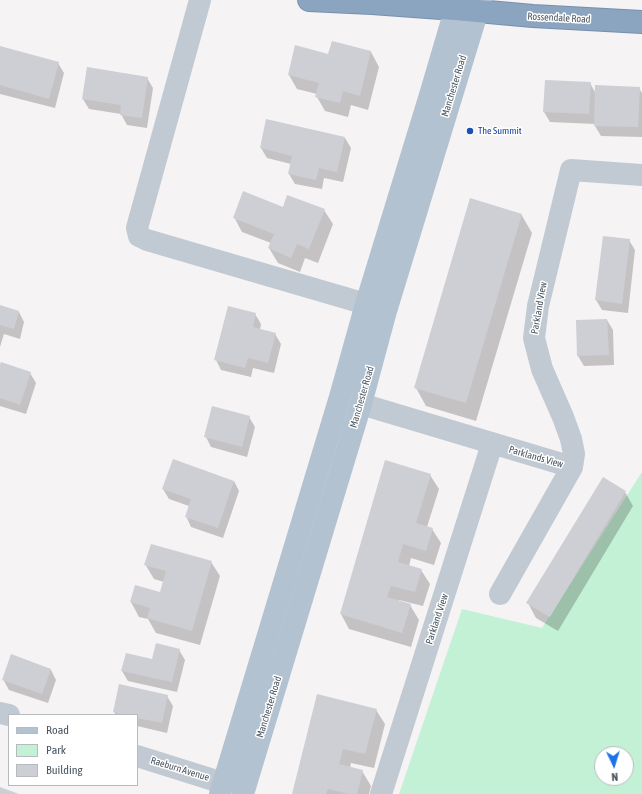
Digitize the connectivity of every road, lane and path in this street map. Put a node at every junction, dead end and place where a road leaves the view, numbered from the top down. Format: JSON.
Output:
{"nodes":[{"id":1,"x":200,"y":0,"type":"edge"},
{"id":2,"x":309,"y":0,"type":"edge"},
{"id":3,"x":456,"y":5,"type":"edge"},
{"id":4,"x":479,"y":6,"type":"edge"},
{"id":5,"x":642,"y":22,"type":"edge"},
{"id":6,"x":642,"y":175,"type":"edge"},
{"id":7,"x":376,"y":308,"type":"junction"},
{"id":8,"x":340,"y":397,"type":"junction"},
{"id":9,"x":361,"y":404,"type":"junction"},
{"id":10,"x":492,"y":444,"type":"junction"},
{"id":11,"x":572,"y":467,"type":"junction"},
{"id":12,"x":500,"y":594,"type":"dead end"},
{"id":13,"x":268,"y":634,"type":"junction"},
{"id":14,"x":289,"y":641,"type":"junction"},
{"id":15,"x":138,"y":756,"type":"edge"},
{"id":16,"x":221,"y":788,"type":"edge"},
{"id":17,"x":244,"y":791,"type":"edge"},
{"id":18,"x":381,"y":794,"type":"edge"}],
"edges":[{"from":1,"to":7,"type":"street"},
{"from":2,"to":3,"type":"highway","name":"Rossendale Road"},
{"from":3,"to":4,"type":"highway","name":"Rossendale Road"},
{"from":3,"to":7,"type":"main road","name":"Manchester Road"},
{"from":4,"to":5,"type":"highway","name":"Rossendale Road"},
{"from":4,"to":7,"type":"main road","name":"Manchester Road"},
{"from":6,"to":11,"type":"street","name":"Parkland View"},
{"from":7,"to":8,"type":"main road","name":"Manchester Road"},
{"from":7,"to":9,"type":"main road","name":"Manchester Road"},
{"from":8,"to":9,"type":"main road"},
{"from":8,"to":13,"type":"main road","name":"Manchester Road"},
{"from":9,"to":10,"type":"street","name":"Parklands View"},
{"from":9,"to":14,"type":"main road","name":"Manchester Road"},
{"from":10,"to":11,"type":"street","name":"Parklands View"},
{"from":10,"to":18,"type":"street","name":"Parkland View"},
{"from":11,"to":12,"type":"street","name":"Parklands View"},
{"from":13,"to":14,"type":"main road"},
{"from":13,"to":16,"type":"main road","name":"Manchester Road"},
{"from":14,"to":17,"type":"main road","name":"Manchester Road"},
{"from":15,"to":16,"type":"street","name":"Raeburn Avenue"},
{"from":16,"to":17,"type":"main road"}]}
